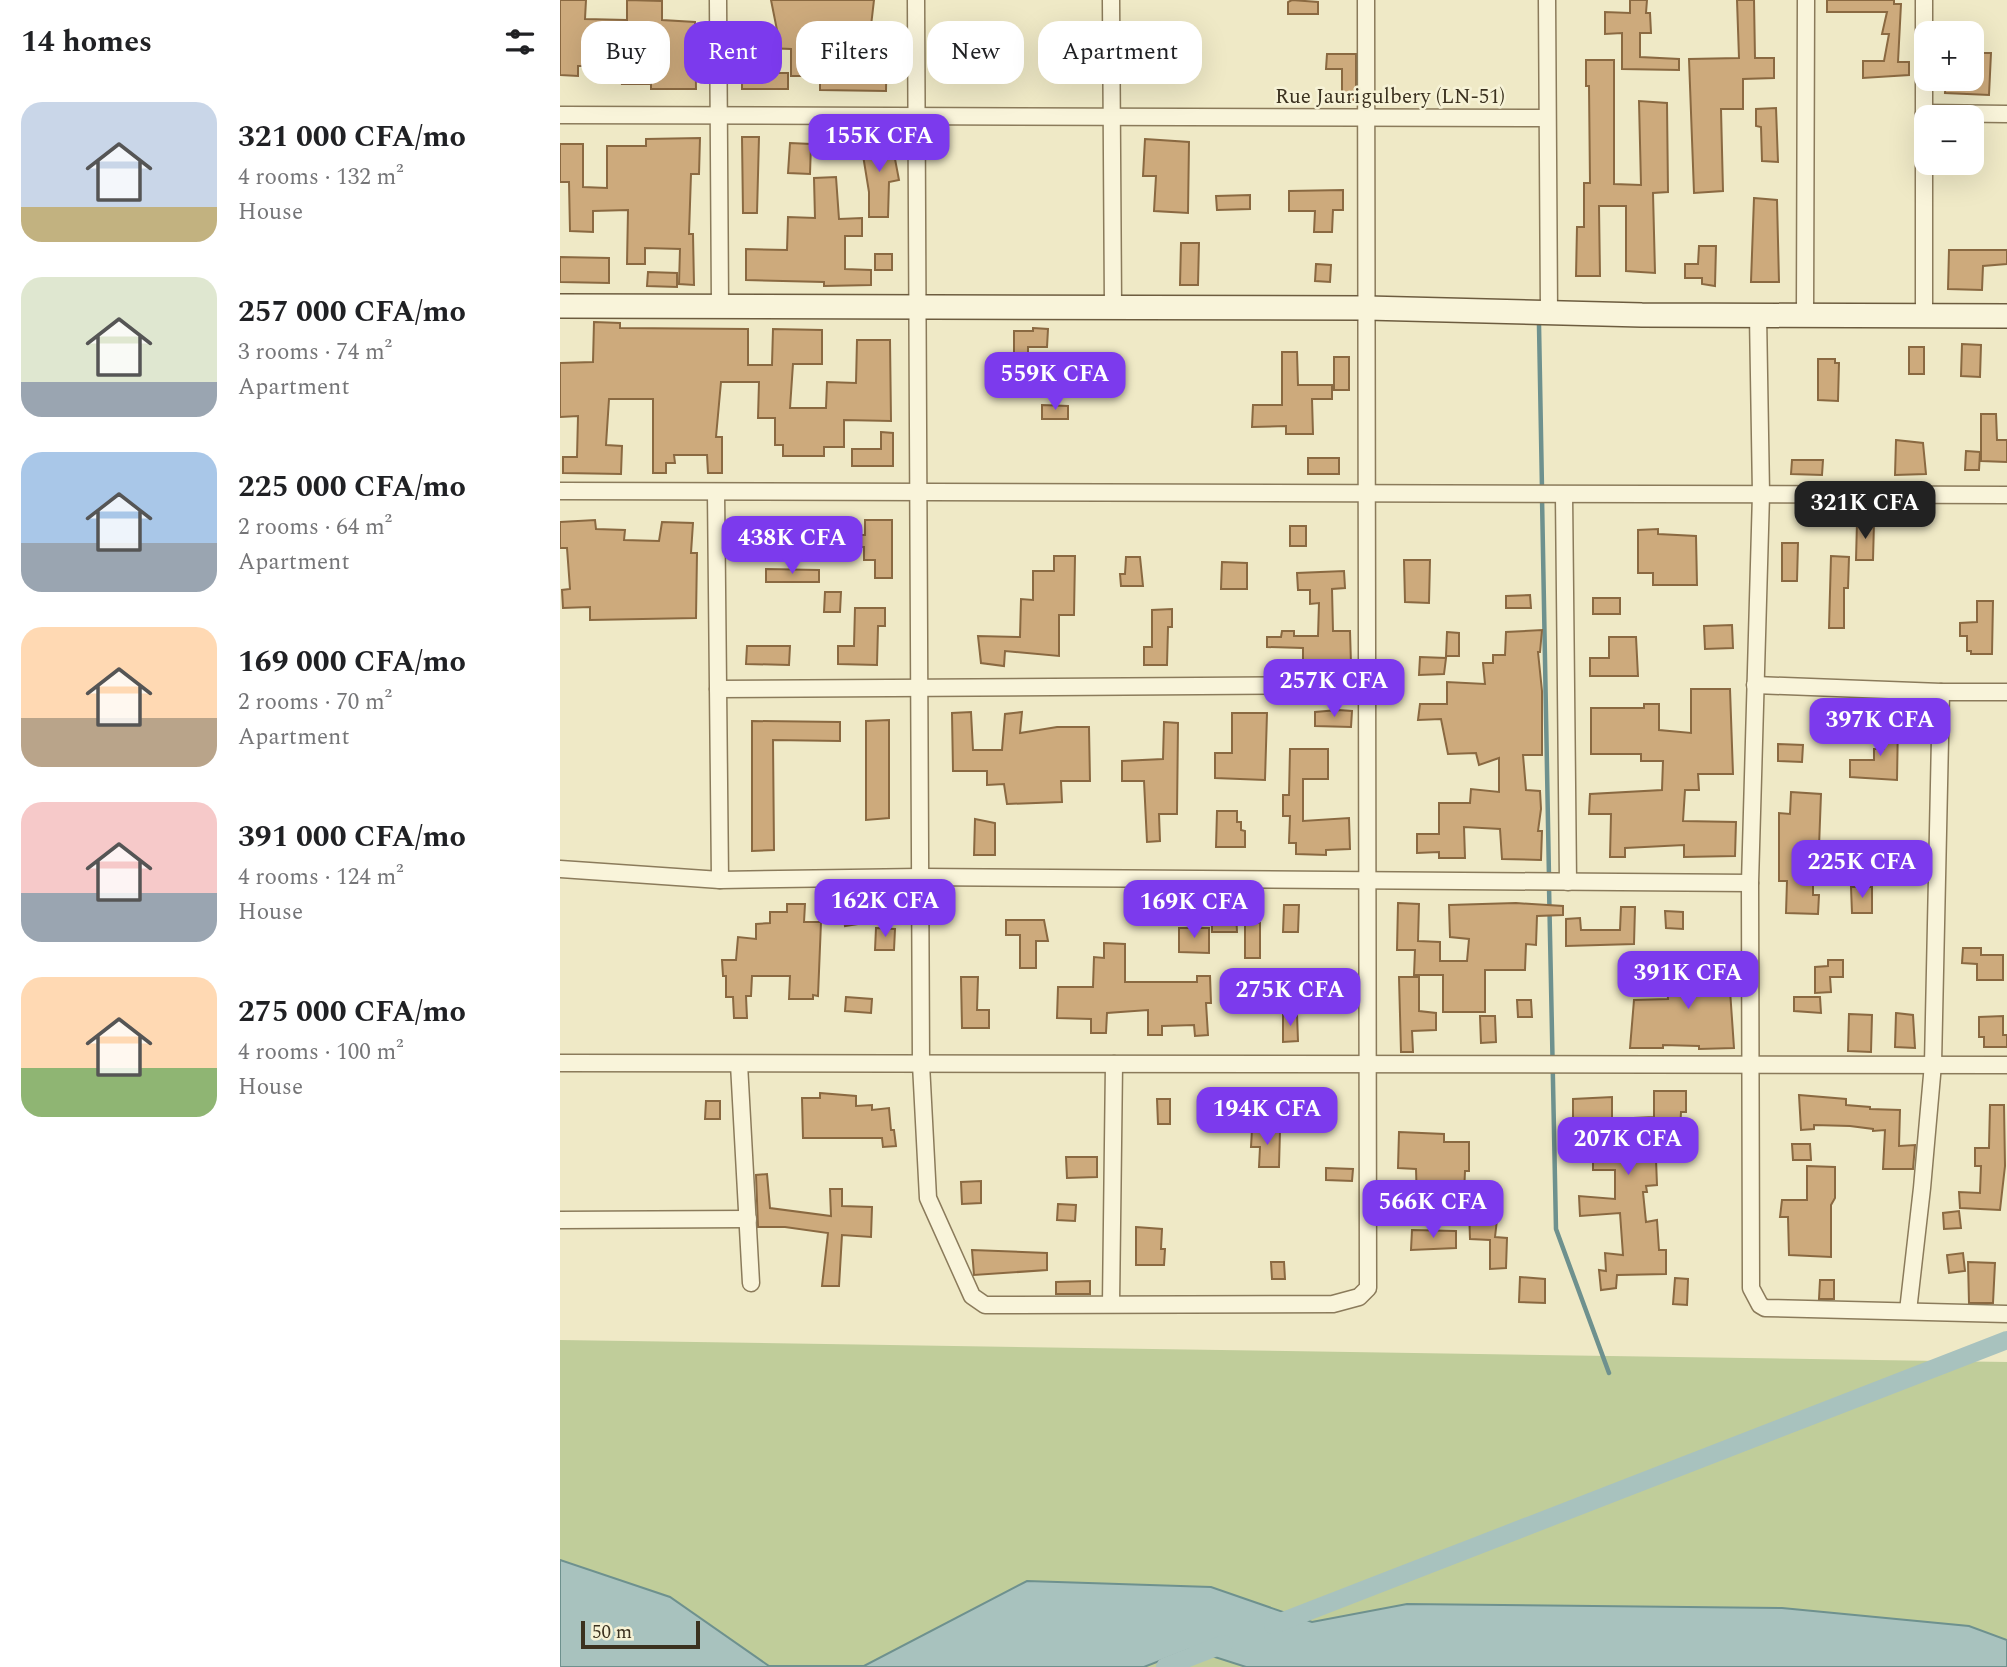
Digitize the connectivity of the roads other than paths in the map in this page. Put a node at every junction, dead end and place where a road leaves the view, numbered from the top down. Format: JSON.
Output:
{"nodes":[{"id":1,"x":718,"y":0,"type":"edge"},
{"id":2,"x":916,"y":0,"type":"edge"},
{"id":3,"x":1111,"y":0,"type":"edge"},
{"id":4,"x":1366,"y":0,"type":"edge"},
{"id":5,"x":1547,"y":0,"type":"edge"},
{"id":6,"x":1806,"y":0,"type":"edge"},
{"id":7,"x":1924,"y":0,"type":"edge"},
{"id":8,"x":1924,"y":105,"type":"edge"},
{"id":9,"x":1984,"y":114,"type":"edge"},
{"id":10,"x":2007,"y":114,"type":"edge"},
{"id":11,"x":560,"y":115,"type":"edge"},
{"id":12,"x":719,"y":115,"type":"junction"},
{"id":13,"x":916,"y":116,"type":"junction"},
{"id":14,"x":1112,"y":116,"type":"junction"},
{"id":15,"x":1366,"y":117,"type":"junction"},
{"id":16,"x":1547,"y":118,"type":"junction"},
{"id":17,"x":1924,"y":175,"type":"edge"},
{"id":18,"x":560,"y":306,"type":"edge"},
{"id":19,"x":720,"y":306,"type":"junction"},
{"id":20,"x":918,"y":307,"type":"junction"},
{"id":21,"x":1113,"y":307,"type":"junction"},
{"id":22,"x":1367,"y":308,"type":"junction"},
{"id":23,"x":1549,"y":313,"type":"junction"},
{"id":24,"x":1758,"y":315,"type":"junction"},
{"id":25,"x":1805,"y":315,"type":"junction"},
{"id":26,"x":1924,"y":315,"type":"junction"},
{"id":27,"x":2007,"y":316,"type":"edge"},
{"id":28,"x":560,"y":491,"type":"edge"},
{"id":29,"x":716,"y":492,"type":"junction"},
{"id":30,"x":918,"y":492,"type":"junction"},
{"id":31,"x":1367,"y":494,"type":"junction"},
{"id":32,"x":1761,"y":494,"type":"junction"},
{"id":33,"x":1564,"y":495,"type":"junction"},
{"id":34,"x":2007,"y":495,"type":"edge"},
{"id":35,"x":1367,"y":685,"type":"junction"},
{"id":36,"x":1755,"y":685,"type":"junction"},
{"id":37,"x":919,"y":687,"type":"junction"},
{"id":38,"x":718,"y":689,"type":"junction"},
{"id":39,"x":1941,"y":692,"type":"junction"},
{"id":40,"x":2007,"y":692,"type":"edge"},
{"id":41,"x":560,"y":869,"type":"edge"},
{"id":42,"x":920,"y":877,"type":"junction"},
{"id":43,"x":720,"y":880,"type":"junction"},
{"id":44,"x":1367,"y":882,"type":"junction"},
{"id":45,"x":1568,"y":882,"type":"junction"},
{"id":46,"x":1750,"y":883,"type":"junction"},
{"id":47,"x":560,"y":1063,"type":"edge"},
{"id":48,"x":739,"y":1064,"type":"junction"},
{"id":49,"x":921,"y":1064,"type":"junction"},
{"id":50,"x":1114,"y":1064,"type":"junction"},
{"id":51,"x":1367,"y":1064,"type":"junction"},
{"id":52,"x":1751,"y":1064,"type":"junction"},
{"id":53,"x":1933,"y":1064,"type":"junction"},
{"id":54,"x":2007,"y":1065,"type":"edge"},
{"id":55,"x":748,"y":1219,"type":"junction"},
{"id":56,"x":560,"y":1220,"type":"edge"},
{"id":57,"x":751,"y":1283,"type":"dead end"},
{"id":58,"x":1111,"y":1304,"type":"junction"},
{"id":59,"x":1908,"y":1311,"type":"junction"},
{"id":60,"x":2007,"y":1314,"type":"edge"}],
"edges":[{"from":1,"to":12,"type":"street"},
{"from":2,"to":13,"type":"street"},
{"from":3,"to":14,"type":"street"},
{"from":4,"to":15,"type":"street"},
{"from":5,"to":16,"type":"street"},
{"from":6,"to":25,"type":"street"},
{"from":7,"to":8,"type":"street"},
{"from":9,"to":10,"type":"street"},
{"from":11,"to":12,"type":"street","name":"Rue Jaurigulbery (LN-51)"},
{"from":12,"to":13,"type":"street","name":"Rue Jaurigulbery (LN-51)"},
{"from":12,"to":19,"type":"street"},
{"from":13,"to":14,"type":"street","name":"Rue Jaurigulbery (LN-51)"},
{"from":13,"to":20,"type":"street"},
{"from":14,"to":15,"type":"street","name":"Rue Jaurigulbery (LN-51)"},
{"from":14,"to":21,"type":"street"},
{"from":15,"to":16,"type":"street","name":"Rue Jaurigulbery (LN-51)"},
{"from":15,"to":22,"type":"street"},
{"from":16,"to":23,"type":"street"},
{"from":17,"to":26,"type":"street"},
{"from":18,"to":19,"type":"street"},
{"from":19,"to":20,"type":"street"},
{"from":20,"to":21,"type":"street"},
{"from":20,"to":30,"type":"street"},
{"from":21,"to":22,"type":"street"},
{"from":22,"to":23,"type":"street"},
{"from":22,"to":31,"type":"street"},
{"from":23,"to":24,"type":"street"},
{"from":24,"to":25,"type":"street"},
{"from":24,"to":32,"type":"street"},
{"from":25,"to":26,"type":"street"},
{"from":26,"to":27,"type":"street"},
{"from":28,"to":29,"type":"street"},
{"from":29,"to":30,"type":"street"},
{"from":29,"to":38,"type":"street"},
{"from":30,"to":31,"type":"street"},
{"from":30,"to":37,"type":"street"},
{"from":31,"to":33,"type":"street"},
{"from":31,"to":35,"type":"street"},
{"from":32,"to":33,"type":"street"},
{"from":32,"to":34,"type":"street"},
{"from":32,"to":36,"type":"street"},
{"from":33,"to":45,"type":"street"},
{"from":35,"to":37,"type":"street"},
{"from":35,"to":44,"type":"street"},
{"from":36,"to":39,"type":"street"},
{"from":36,"to":46,"type":"street"},
{"from":37,"to":38,"type":"street"},
{"from":37,"to":42,"type":"street"},
{"from":38,"to":43,"type":"street"},
{"from":39,"to":40,"type":"street"},
{"from":39,"to":53,"type":"street"},
{"from":41,"to":43,"type":"street"},
{"from":42,"to":43,"type":"street"},
{"from":42,"to":44,"type":"street"},
{"from":42,"to":49,"type":"street"},
{"from":44,"to":45,"type":"street"},
{"from":44,"to":51,"type":"street"},
{"from":45,"to":46,"type":"street"},
{"from":46,"to":52,"type":"street"},
{"from":47,"to":48,"type":"street"},
{"from":48,"to":49,"type":"street"},
{"from":48,"to":55,"type":"street"},
{"from":49,"to":50,"type":"street"},
{"from":49,"to":58,"type":"street"},
{"from":50,"to":51,"type":"street"},
{"from":50,"to":58,"type":"street"},
{"from":51,"to":52,"type":"street"},
{"from":51,"to":58,"type":"street"},
{"from":52,"to":53,"type":"street"},
{"from":52,"to":59,"type":"street"},
{"from":53,"to":54,"type":"street"},
{"from":53,"to":59,"type":"street"},
{"from":55,"to":56,"type":"street"},
{"from":55,"to":57,"type":"street"},
{"from":59,"to":60,"type":"street"}]}
